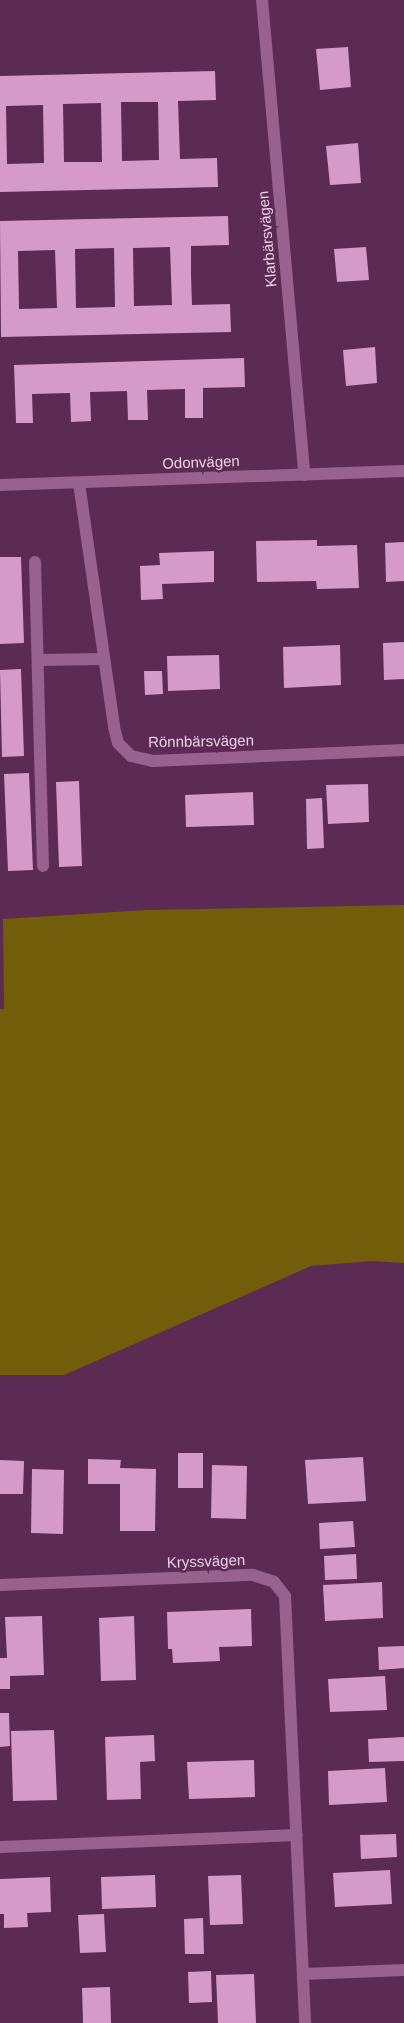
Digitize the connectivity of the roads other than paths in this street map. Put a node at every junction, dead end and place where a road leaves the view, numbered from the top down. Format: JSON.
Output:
{"nodes":[{"id":1,"x":262,"y":0,"type":"edge"},
{"id":2,"x":404,"y":471,"type":"edge"},
{"id":3,"x":304,"y":475,"type":"junction"},
{"id":4,"x":79,"y":483,"type":"junction"},
{"id":5,"x":0,"y":485,"type":"edge"},
{"id":6,"x":35,"y":562,"type":"dead end"},
{"id":7,"x":103,"y":659,"type":"junction"},
{"id":8,"x":38,"y":660,"type":"junction"},
{"id":9,"x":404,"y":750,"type":"edge"},
{"id":10,"x":43,"y":866,"type":"dead end"},
{"id":11,"x":0,"y":1585,"type":"edge"},
{"id":12,"x":297,"y":1836,"type":"junction"},
{"id":13,"x":0,"y":1847,"type":"edge"},
{"id":14,"x":404,"y":1970,"type":"edge"},
{"id":15,"x":304,"y":1974,"type":"junction"},
{"id":16,"x":305,"y":2023,"type":"edge"}],
"edges":[{"from":1,"to":3,"type":"street","name":"Klarbärsvägen"},
{"from":2,"to":3,"type":"street","name":"Odonvägen"},
{"from":3,"to":4,"type":"street","name":"Odonvägen"},
{"from":4,"to":5,"type":"street","name":"Odonvägen"},
{"from":4,"to":7,"type":"street","name":"Rönnbärsvägen"},
{"from":6,"to":8,"type":"street"},
{"from":7,"to":8,"type":"street"},
{"from":7,"to":9,"type":"street","name":"Rönnbärsvägen"},
{"from":8,"to":10,"type":"street"},
{"from":11,"to":12,"type":"street","name":"Kryssvägen"},
{"from":12,"to":13,"type":"street"},
{"from":12,"to":15,"type":"street","name":"Kryssvägen"},
{"from":14,"to":15,"type":"street"},
{"from":15,"to":16,"type":"street","name":"Kryssvägen"}]}
